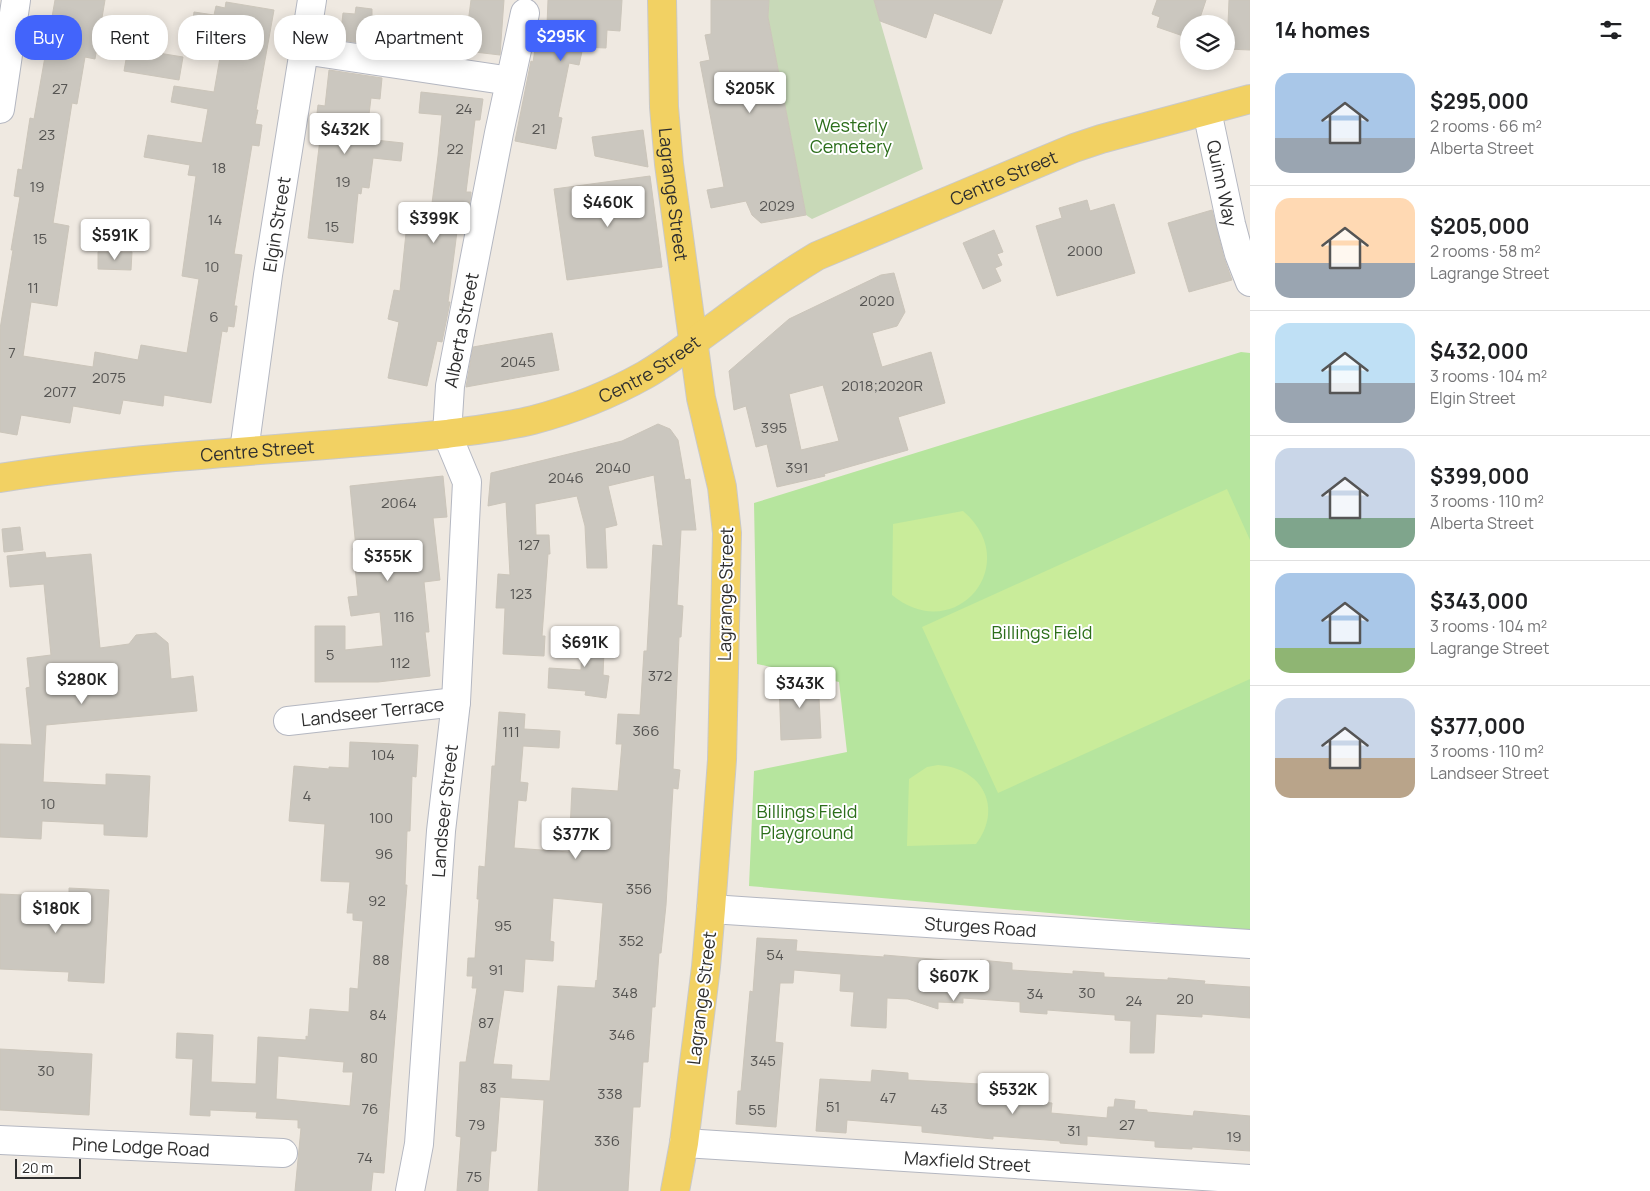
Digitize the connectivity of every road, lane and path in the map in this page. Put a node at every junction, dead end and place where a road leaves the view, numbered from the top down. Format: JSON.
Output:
{"nodes":[{"id":1,"x":16,"y":0,"type":"edge"},
{"id":2,"x":312,"y":0,"type":"edge"},
{"id":3,"x":662,"y":0,"type":"edge"},
{"id":4,"x":525,"y":13,"type":"dead end"},
{"id":5,"x":309,"y":15,"type":"edge"},
{"id":6,"x":346,"y":56,"type":"edge"},
{"id":7,"x":301,"y":60,"type":"edge"},
{"id":8,"x":510,"y":81,"type":"junction"},
{"id":9,"x":1250,"y":99,"type":"edge"},
{"id":10,"x":0,"y":109,"type":"edge"},
{"id":11,"x":1206,"y":111,"type":"junction"},
{"id":12,"x":1250,"y":282,"type":"edge"},
{"id":13,"x":693,"y":342,"type":"junction"},
{"id":14,"x":447,"y":434,"type":"junction"},
{"id":15,"x":244,"y":451,"type":"junction"},
{"id":16,"x":0,"y":478,"type":"edge"},
{"id":17,"x":456,"y":702,"type":"junction"},
{"id":18,"x":288,"y":721,"type":"dead end"},
{"id":19,"x":711,"y":909,"type":"junction"},
{"id":20,"x":1250,"y":944,"type":"edge"},
{"id":21,"x":0,"y":1140,"type":"edge"},
{"id":22,"x":684,"y":1143,"type":"junction"},
{"id":23,"x":283,"y":1153,"type":"dead end"},
{"id":24,"x":1250,"y":1179,"type":"edge"},
{"id":25,"x":410,"y":1191,"type":"edge"},
{"id":26,"x":675,"y":1191,"type":"edge"}],
"edges":[{"from":1,"to":10,"type":"street"},
{"from":2,"to":5,"type":"street","name":"Elgin Street"},
{"from":3,"to":13,"type":"main road","name":"Lagrange Street"},
{"from":4,"to":8,"type":"street","name":"Alberta Street"},
{"from":6,"to":8,"type":"street"},
{"from":7,"to":15,"type":"street","name":"Elgin Street"},
{"from":8,"to":14,"type":"street","name":"Alberta Street"},
{"from":9,"to":11,"type":"main road","name":"Centre Street"},
{"from":11,"to":12,"type":"street","name":"Quinn Way"},
{"from":11,"to":13,"type":"main road","name":"Centre Street"},
{"from":13,"to":14,"type":"main road","name":"Centre Street"},
{"from":13,"to":19,"type":"main road","name":"Lagrange Street"},
{"from":14,"to":15,"type":"main road","name":"Centre Street"},
{"from":14,"to":17,"type":"street","name":"Landseer Street"},
{"from":15,"to":16,"type":"main road","name":"Centre Street"},
{"from":17,"to":18,"type":"street","name":"Landseer Terrace"},
{"from":17,"to":25,"type":"street","name":"Landseer Street"},
{"from":19,"to":20,"type":"street","name":"Sturges Road"},
{"from":19,"to":22,"type":"main road","name":"Lagrange Street"},
{"from":21,"to":23,"type":"street","name":"Pine Lodge Road"},
{"from":22,"to":24,"type":"street","name":"Maxfield Street"},
{"from":22,"to":26,"type":"main road","name":"Lagrange Street"}]}
